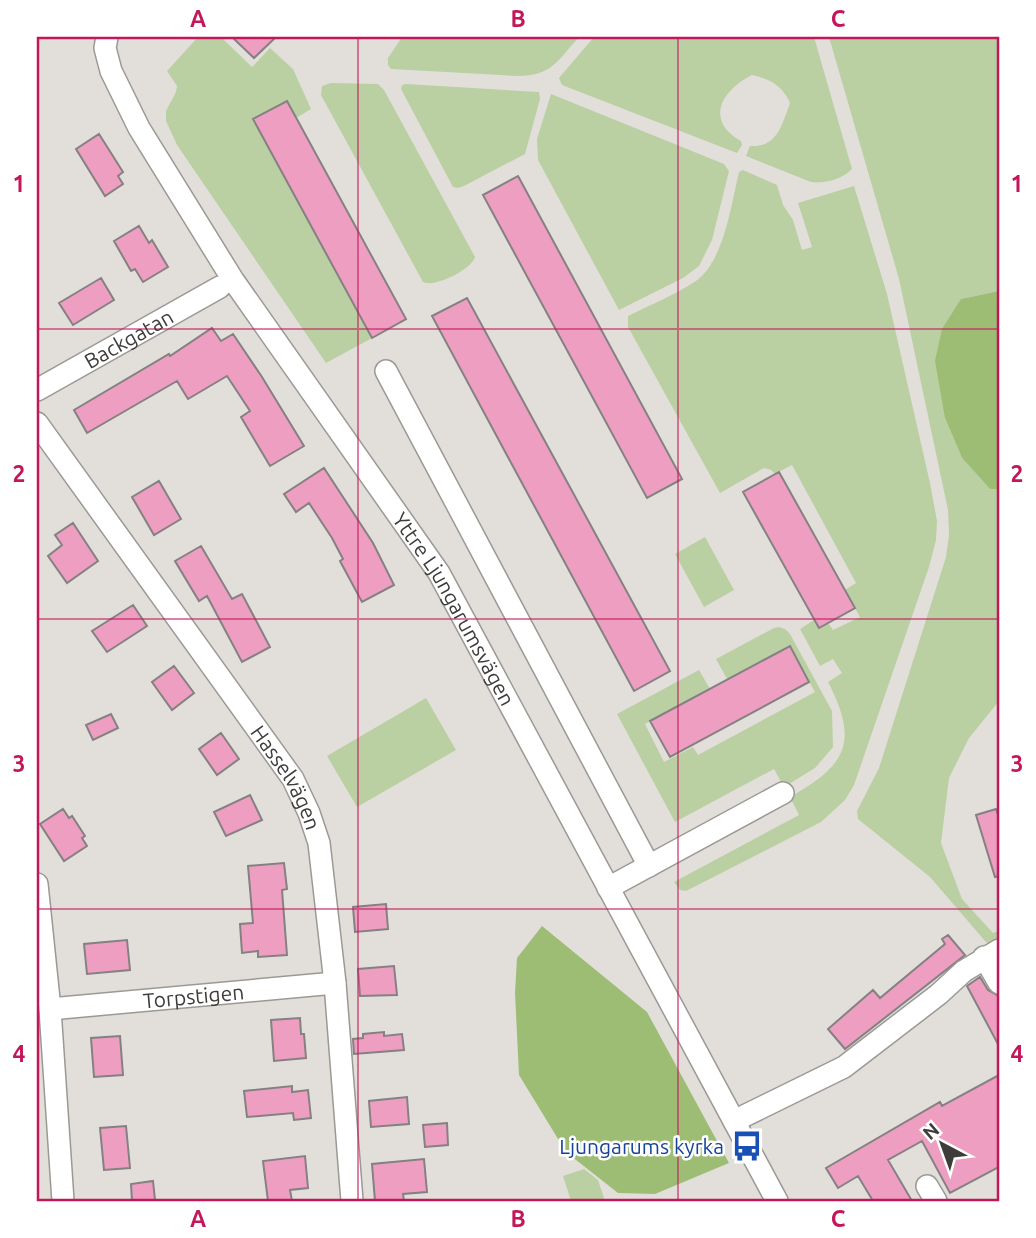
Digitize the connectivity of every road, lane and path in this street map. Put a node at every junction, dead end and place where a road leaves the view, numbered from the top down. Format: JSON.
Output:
{"nodes":[{"id":1,"x":107,"y":37,"type":"edge"},
{"id":2,"x":220,"y":288,"type":"dead end"},
{"id":3,"x":386,"y":371,"type":"dead end"},
{"id":4,"x":37,"y":390,"type":"edge"},
{"id":5,"x":37,"y":422,"type":"edge"},
{"id":6,"x":783,"y":793,"type":"dead end"},
{"id":7,"x":649,"y":866,"type":"junction"},
{"id":8,"x":37,"y":884,"type":"edge"},
{"id":9,"x":608,"y":888,"type":"junction"},
{"id":10,"x":992,"y":954,"type":"edge"},
{"id":11,"x":335,"y":983,"type":"junction"},
{"id":12,"x":999,"y":984,"type":"edge"},
{"id":13,"x":50,"y":1009,"type":"junction"},
{"id":14,"x":734,"y":1121,"type":"junction"},
{"id":15,"x":63,"y":1201,"type":"edge"},
{"id":16,"x":352,"y":1201,"type":"edge"},
{"id":17,"x":777,"y":1201,"type":"edge"}],
"edges":[{"from":1,"to":9,"type":"street","name":"Yttre Ljungarumsvägen"},
{"from":2,"to":4,"type":"street","name":"Backgatan"},
{"from":3,"to":7,"type":"street"},
{"from":5,"to":11,"type":"street","name":"Hasselvägen"},
{"from":6,"to":7,"type":"street"},
{"from":7,"to":9,"type":"street"},
{"from":8,"to":13,"type":"street"},
{"from":9,"to":14,"type":"street","name":"Yttre Ljungarumsvägen"},
{"from":10,"to":12,"type":"street"},
{"from":10,"to":14,"type":"street"},
{"from":11,"to":13,"type":"street","name":"Torpstigen"},
{"from":11,"to":16,"type":"street","name":"Hasselvägen"},
{"from":13,"to":15,"type":"street"},
{"from":14,"to":17,"type":"street","name":"Yttre Ljungarumsvägen"}]}
